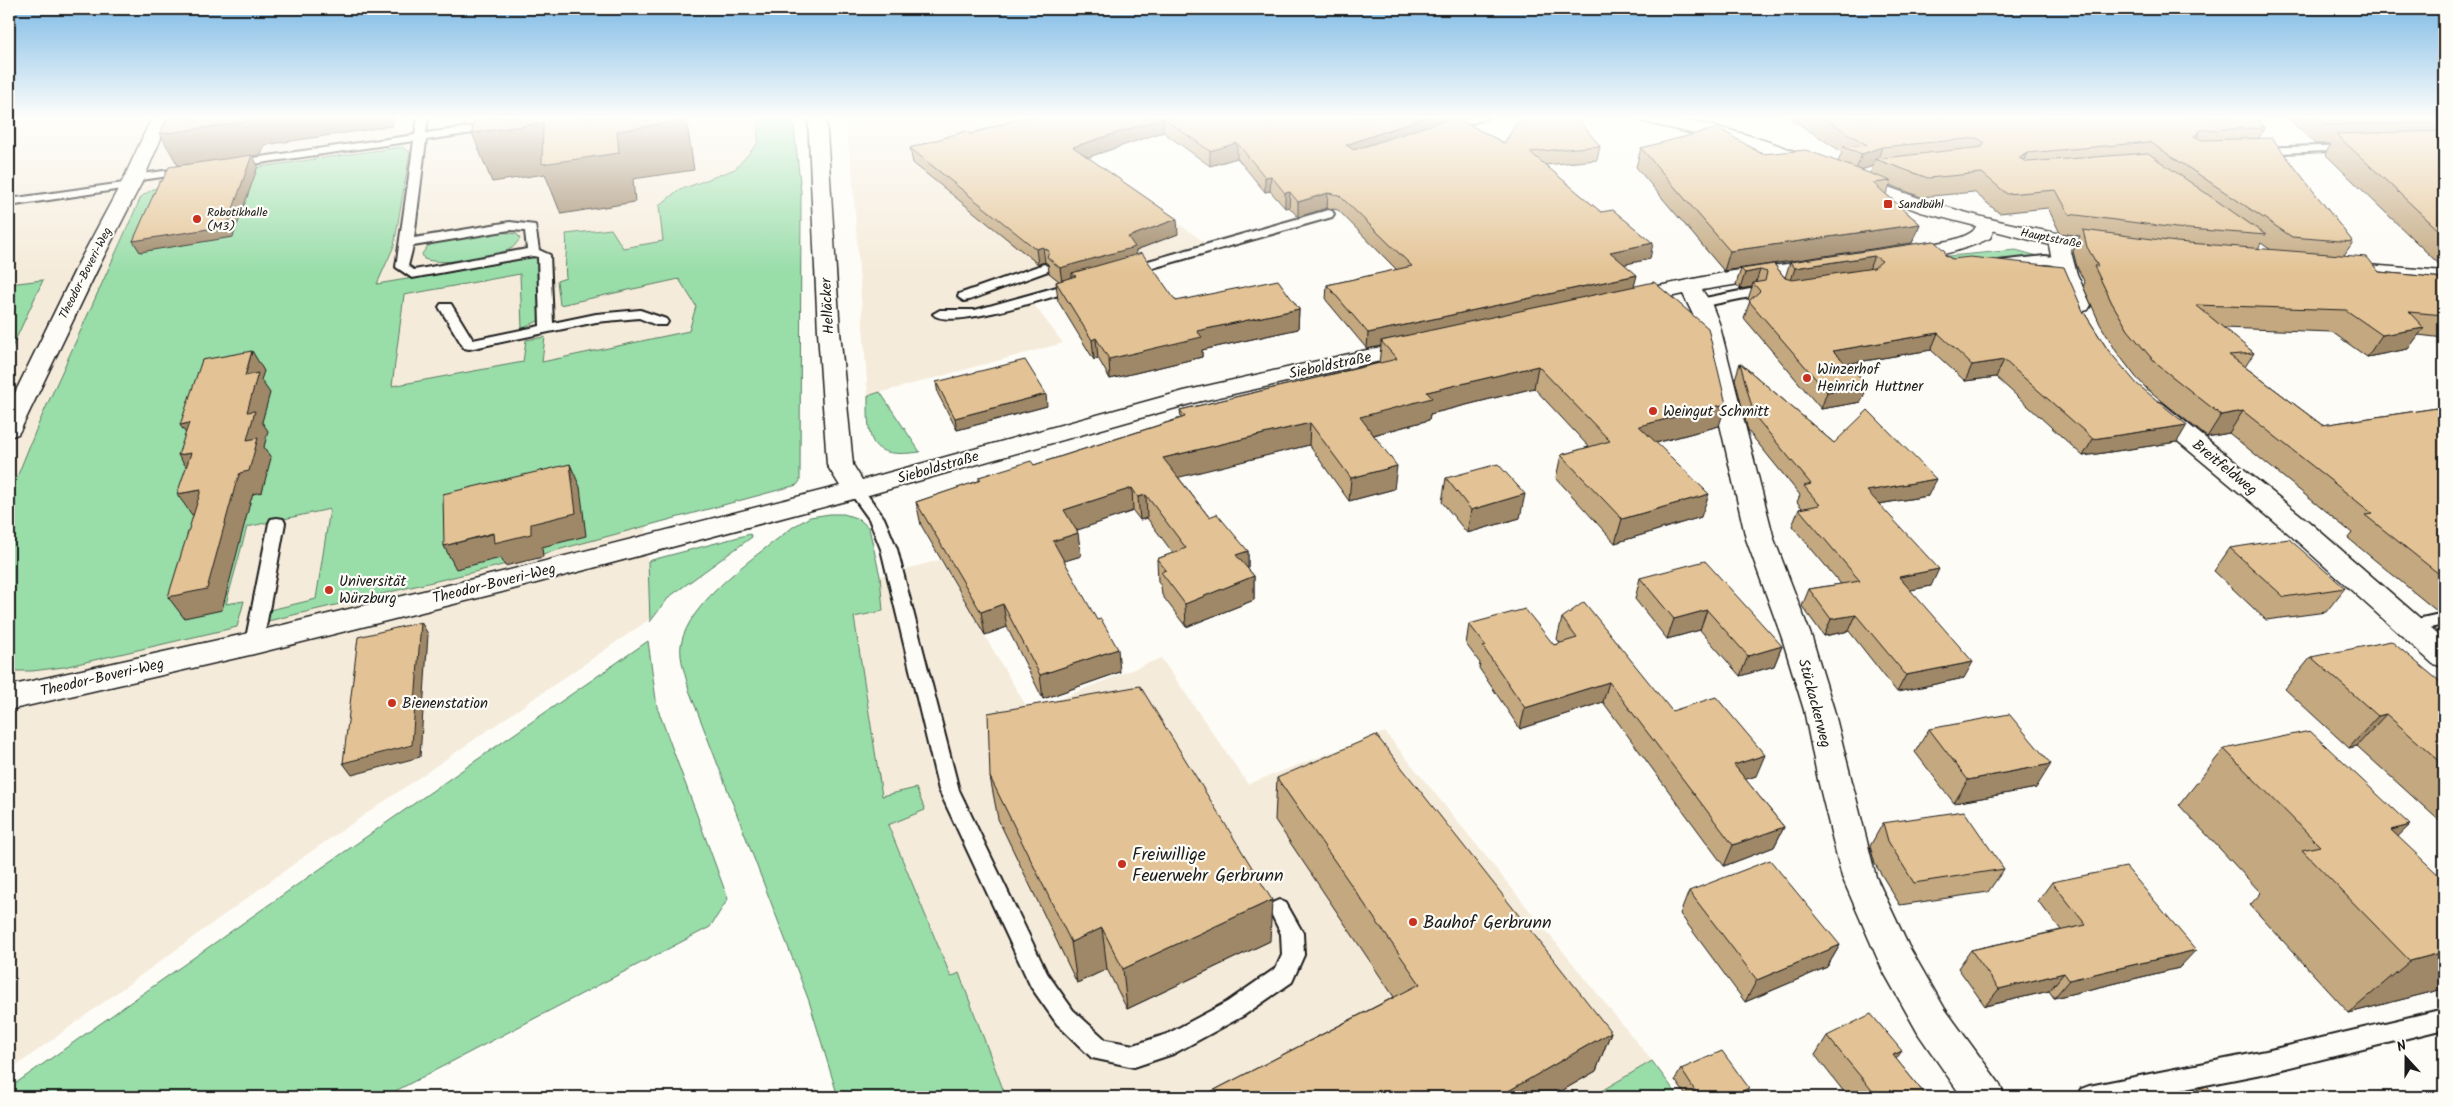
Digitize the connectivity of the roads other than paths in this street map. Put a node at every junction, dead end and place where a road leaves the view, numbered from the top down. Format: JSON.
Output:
{"nodes":[{"id":1,"x":138,"y":169,"type":"edge"},
{"id":2,"x":416,"y":169,"type":"edge"},
{"id":3,"x":821,"y":169,"type":"edge"},
{"id":4,"x":1832,"y":169,"type":"edge"},
{"id":5,"x":193,"y":170,"type":"edge"},
{"id":6,"x":132,"y":182,"type":"junction"},
{"id":7,"x":9,"y":203,"type":"edge"},
{"id":8,"x":1328,"y":214,"type":"dead end"},
{"id":9,"x":1986,"y":225,"type":"junction"},
{"id":10,"x":407,"y":243,"type":"junction"},
{"id":11,"x":2136,"y":251,"type":"edge"},
{"id":12,"x":533,"y":252,"type":"junction"},
{"id":13,"x":2060,"y":252,"type":"junction"},
{"id":14,"x":1889,"y":255,"type":"edge"},
{"id":15,"x":1844,"y":262,"type":"edge"},
{"id":16,"x":1985,"y":266,"type":"edge"},
{"id":17,"x":1044,"y":268,"type":"dead end"},
{"id":18,"x":2325,"y":268,"type":"edge"},
{"id":19,"x":1118,"y":274,"type":"edge"},
{"id":20,"x":2444,"y":277,"type":"edge"},
{"id":21,"x":1090,"y":282,"type":"edge"},
{"id":22,"x":1755,"y":292,"type":"edge"},
{"id":23,"x":1695,"y":295,"type":"junction"},
{"id":24,"x":964,"y":297,"type":"dead end"},
{"id":25,"x":1605,"y":304,"type":"edge"},
{"id":26,"x":446,"y":307,"type":"dead end"},
{"id":27,"x":940,"y":314,"type":"dead end"},
{"id":28,"x":661,"y":322,"type":"dead end"},
{"id":29,"x":2089,"y":325,"type":"edge"},
{"id":30,"x":547,"y":328,"type":"junction"},
{"id":31,"x":1440,"y":341,"type":"edge"},
{"id":32,"x":2137,"y":394,"type":"edge"},
{"id":33,"x":9,"y":429,"type":"edge"},
{"id":34,"x":856,"y":490,"type":"junction"},
{"id":35,"x":277,"y":523,"type":"dead end"},
{"id":36,"x":676,"y":537,"type":"joint"},
{"id":37,"x":2444,"y":619,"type":"edge"},
{"id":38,"x":2410,"y":626,"type":"junction"},
{"id":39,"x":254,"y":643,"type":"junction"},
{"id":40,"x":2444,"y":656,"type":"edge"},
{"id":41,"x":9,"y":698,"type":"edge"},
{"id":42,"x":1278,"y":909,"type":"dead end"},
{"id":43,"x":2444,"y":1019,"type":"edge"},
{"id":44,"x":1986,"y":1097,"type":"edge"},
{"id":45,"x":2089,"y":1097,"type":"edge"}],
"edges":[{"from":1,"to":6,"type":"street","name":"Theodor-Boveri-Weg"},
{"from":2,"to":10,"type":"lane"},
{"from":3,"to":34,"type":"street","name":"Helläcker"},
{"from":4,"to":9,"type":"street","name":"Hauptstraße"},
{"from":5,"to":6,"type":"lane"},
{"from":6,"to":7,"type":"lane"},
{"from":6,"to":33,"type":"street","name":"Theodor-Boveri-Weg"},
{"from":8,"to":19,"type":"lane"},
{"from":9,"to":13,"type":"street","name":"Hauptstraße"},
{"from":9,"to":14,"type":"street"},
{"from":10,"to":12,"type":"lane"},
{"from":10,"to":12,"type":"lane"},
{"from":11,"to":13,"type":"street","name":"Hauptstraße"},
{"from":12,"to":30,"type":"lane"},
{"from":13,"to":16,"type":"lane"},
{"from":13,"to":29,"type":"street"},
{"from":15,"to":23,"type":"street"},
{"from":17,"to":24,"type":"lane"},
{"from":18,"to":20,"type":"street"},
{"from":21,"to":27,"type":"lane"},
{"from":22,"to":23,"type":"lane"},
{"from":23,"to":25,"type":"street"},
{"from":23,"to":44,"type":"street","name":"Stückackerweg"},
{"from":26,"to":30,"type":"lane"},
{"from":28,"to":30,"type":"lane"},
{"from":31,"to":34,"type":"street","name":"Sieboldstraße"},
{"from":32,"to":38,"type":"street","name":"Breitfeldweg"},
{"from":34,"to":36,"type":"street","name":"Sieboldstraße"},
{"from":34,"to":42,"type":"lane"},
{"from":35,"to":39,"type":"lane"},
{"from":36,"to":39,"type":"street","name":"Theodor-Boveri-Weg"},
{"from":37,"to":38,"type":"lane"},
{"from":38,"to":40,"type":"street","name":"Breitfeldweg"},
{"from":39,"to":41,"type":"street","name":"Theodor-Boveri-Weg"},
{"from":43,"to":45,"type":"lane"}]}
